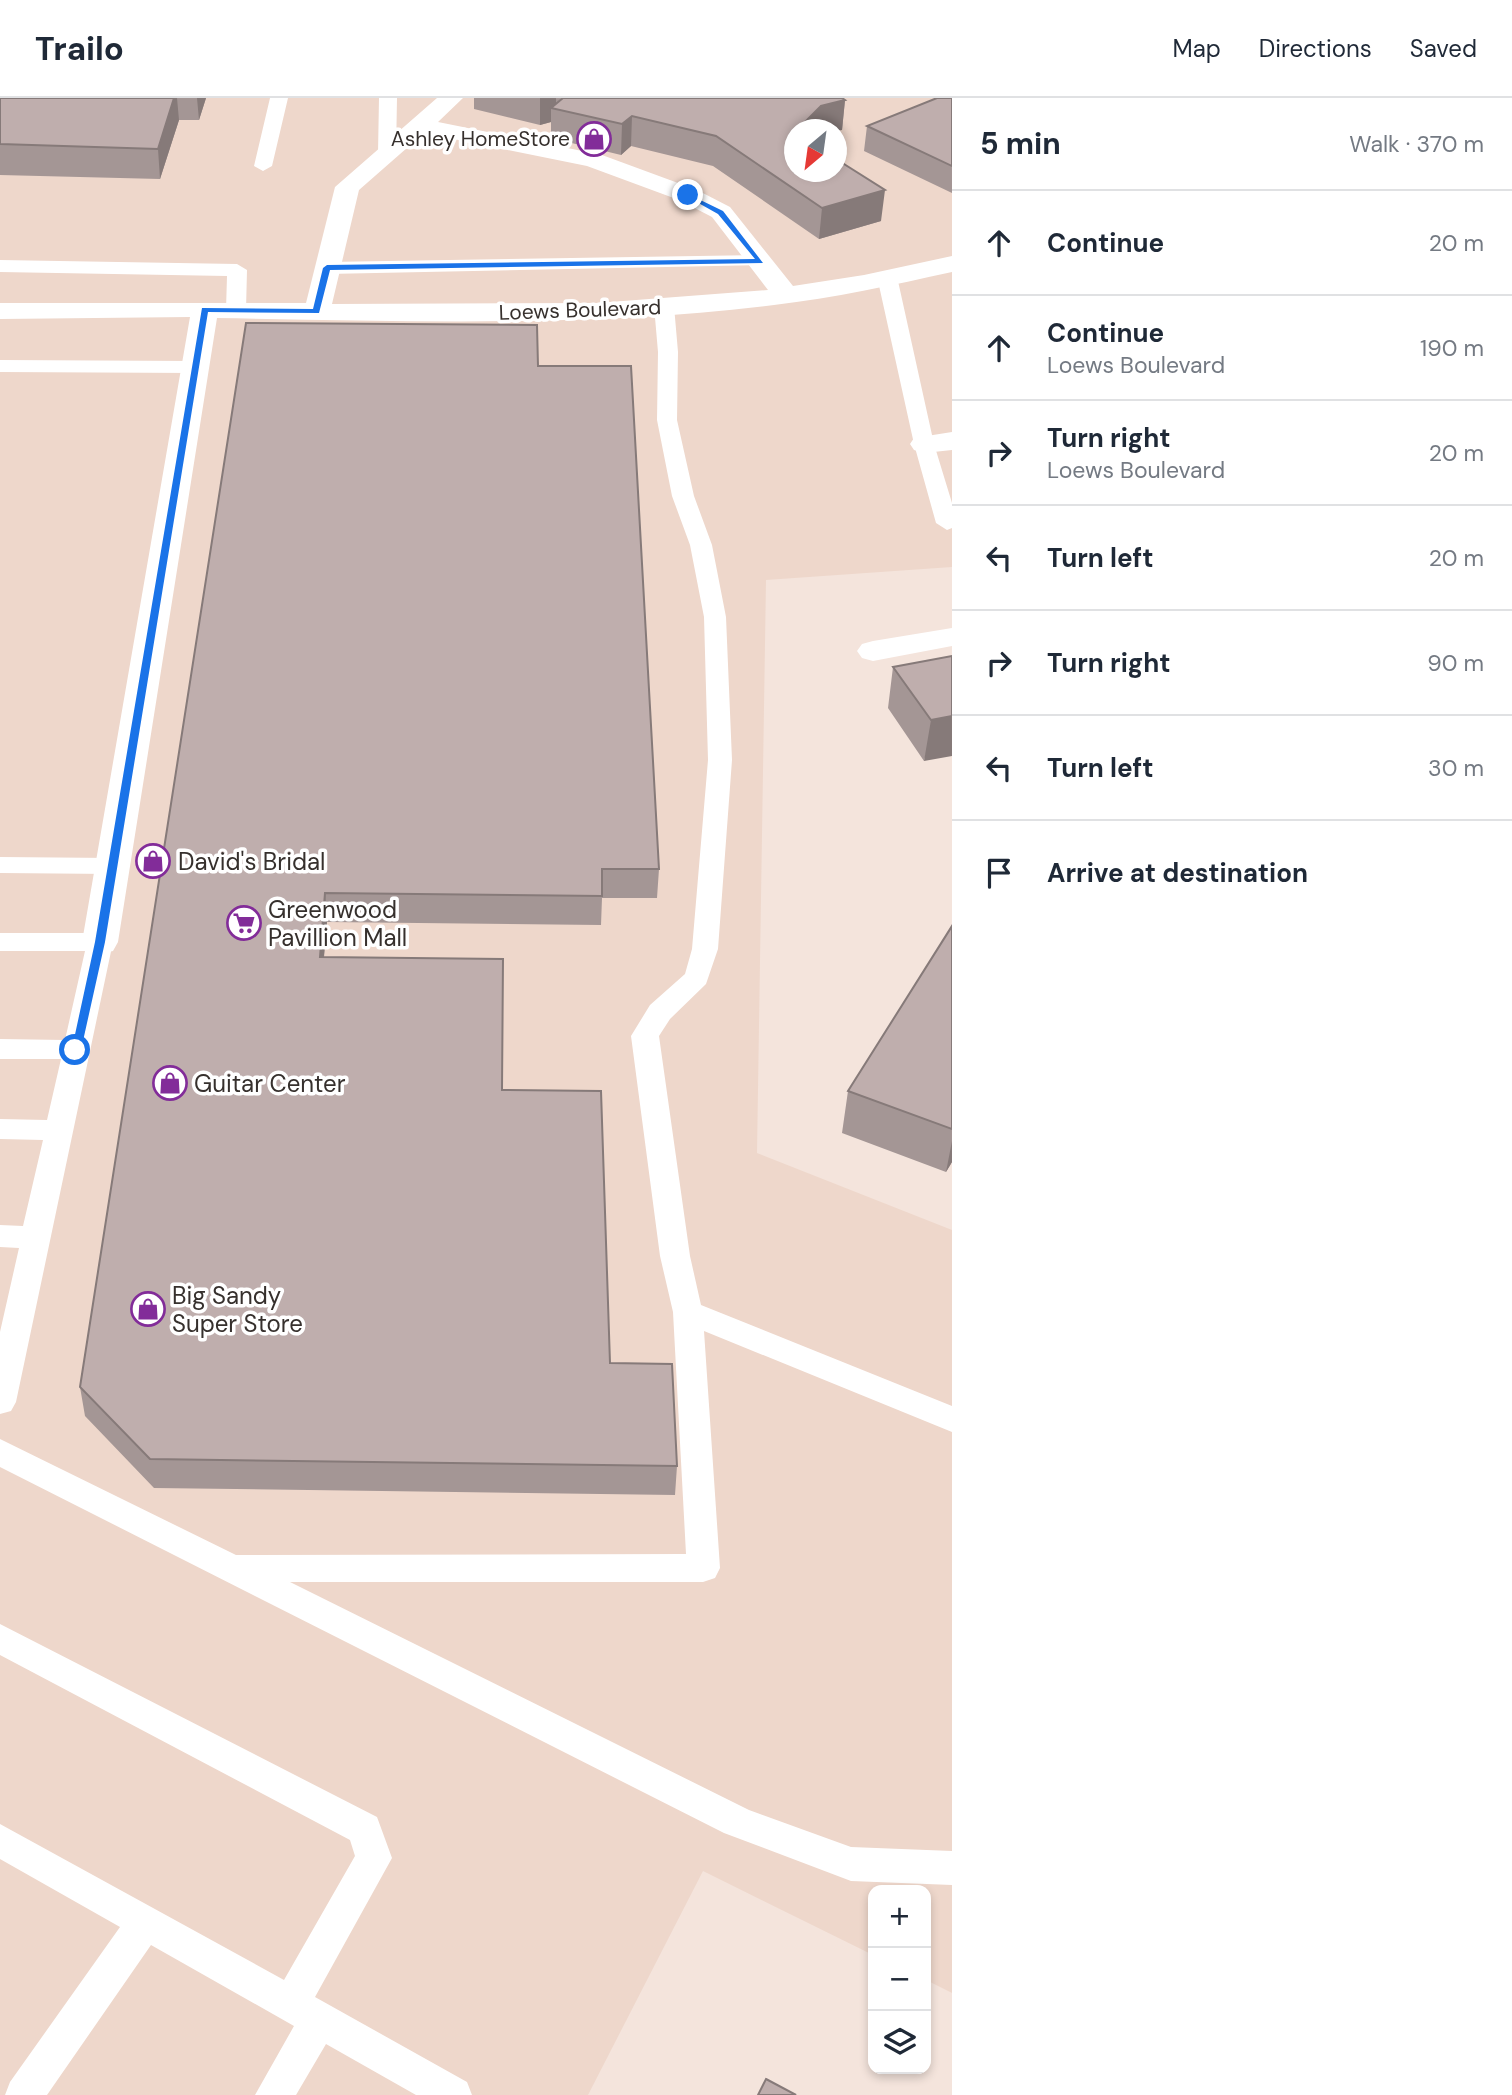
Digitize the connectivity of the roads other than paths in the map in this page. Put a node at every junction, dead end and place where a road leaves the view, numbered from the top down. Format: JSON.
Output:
{"nodes":[{"id":1,"x":279,"y":98,"type":"edge"},
{"id":2,"x":387,"y":98,"type":"edge"},
{"id":3,"x":451,"y":98,"type":"edge"},
{"id":4,"x":419,"y":125,"type":"junction"},
{"id":5,"x":387,"y":153,"type":"junction"},
{"id":6,"x":263,"y":166,"type":"dead end"},
{"id":7,"x":761,"y":261,"type":"junction"},
{"id":8,"x":952,"y":264,"type":"edge"},
{"id":9,"x":0,"y":266,"type":"edge"},
{"id":10,"x":327,"y":268,"type":"junction"},
{"id":11,"x":888,"y":281,"type":"junction"},
{"id":12,"x":785,"y":294,"type":"junction"},
{"id":13,"x":664,"y":306,"type":"junction"},
{"id":14,"x":205,"y":309,"type":"junction"},
{"id":15,"x":0,"y":310,"type":"edge"},
{"id":16,"x":236,"y":310,"type":"junction"},
{"id":17,"x":317,"y":311,"type":"junction"},
{"id":18,"x":0,"y":366,"type":"edge"},
{"id":19,"x":195,"y":367,"type":"junction"},
{"id":20,"x":938,"y":442,"type":"edge"},
{"id":21,"x":947,"y":523,"type":"dead end"},
{"id":22,"x":952,"y":637,"type":"edge"},
{"id":23,"x":873,"y":651,"type":"dead end"},
{"id":24,"x":0,"y":865,"type":"edge"},
{"id":25,"x":113,"y":866,"type":"junction"},
{"id":26,"x":0,"y":942,"type":"edge"},
{"id":27,"x":100,"y":942,"type":"junction"},
{"id":28,"x":0,"y":1049,"type":"edge"},
{"id":29,"x":75,"y":1050,"type":"junction"},
{"id":30,"x":0,"y":1129,"type":"edge"},
{"id":31,"x":58,"y":1130,"type":"junction"},
{"id":32,"x":0,"y":1236,"type":"edge"},
{"id":33,"x":35,"y":1238,"type":"junction"},
{"id":34,"x":688,"y":1312,"type":"junction"},
{"id":35,"x":7,"y":1340,"type":"edge"},
{"id":36,"x":0,"y":1402,"type":"edge"},
{"id":37,"x":952,"y":1419,"type":"edge"},
{"id":38,"x":0,"y":1452,"type":"edge"},
{"id":39,"x":230,"y":1568,"type":"junction"},
{"id":40,"x":0,"y":1637,"type":"edge"},
{"id":41,"x":0,"y":1840,"type":"edge"},
{"id":42,"x":952,"y":1868,"type":"edge"},
{"id":43,"x":145,"y":1922,"type":"junction"},
{"id":44,"x":305,"y":2012,"type":"junction"},
{"id":45,"x":24,"y":2095,"type":"edge"},
{"id":46,"x":274,"y":2095,"type":"edge"},
{"id":47,"x":453,"y":2095,"type":"edge"}],
"edges":[{"from":1,"to":6,"type":"lane"},
{"from":2,"to":5,"type":"lane"},
{"from":3,"to":4,"type":"street"},
{"from":4,"to":5,"type":"street"},
{"from":4,"to":7,"type":"street"},
{"from":5,"to":10,"type":"street"},
{"from":7,"to":10,"type":"lane"},
{"from":7,"to":12,"type":"street"},
{"from":8,"to":11,"type":"street","name":"Loews Boulevard"},
{"from":9,"to":16,"type":"lane"},
{"from":10,"to":17,"type":"street"},
{"from":11,"to":12,"type":"street","name":"Loews Boulevard"},
{"from":11,"to":20,"type":"lane"},
{"from":12,"to":13,"type":"street","name":"Loews Boulevard"},
{"from":13,"to":17,"type":"street","name":"Loews Boulevard"},
{"from":13,"to":34,"type":"lane"},
{"from":14,"to":15,"type":"street","name":"Loews Boulevard"},
{"from":14,"to":16,"type":"street","name":"Loews Boulevard"},
{"from":14,"to":19,"type":"street"},
{"from":16,"to":17,"type":"street","name":"Loews Boulevard"},
{"from":18,"to":19,"type":"lane"},
{"from":19,"to":25,"type":"street"},
{"from":20,"to":21,"type":"lane"},
{"from":22,"to":23,"type":"street"},
{"from":24,"to":25,"type":"lane"},
{"from":25,"to":27,"type":"street"},
{"from":26,"to":27,"type":"lane"},
{"from":27,"to":29,"type":"lane"},
{"from":28,"to":29,"type":"lane"},
{"from":29,"to":31,"type":"lane"},
{"from":30,"to":31,"type":"lane"},
{"from":31,"to":33,"type":"lane"},
{"from":32,"to":33,"type":"lane"},
{"from":33,"to":35,"type":"lane"},
{"from":34,"to":37,"type":"lane"},
{"from":34,"to":39,"type":"lane"},
{"from":35,"to":36,"type":"lane"},
{"from":38,"to":39,"type":"lane"},
{"from":39,"to":42,"type":"lane"},
{"from":40,"to":44,"type":"lane"},
{"from":41,"to":43,"type":"lane"},
{"from":43,"to":44,"type":"lane"},
{"from":43,"to":45,"type":"lane"},
{"from":44,"to":46,"type":"lane"},
{"from":44,"to":47,"type":"lane"}]}
